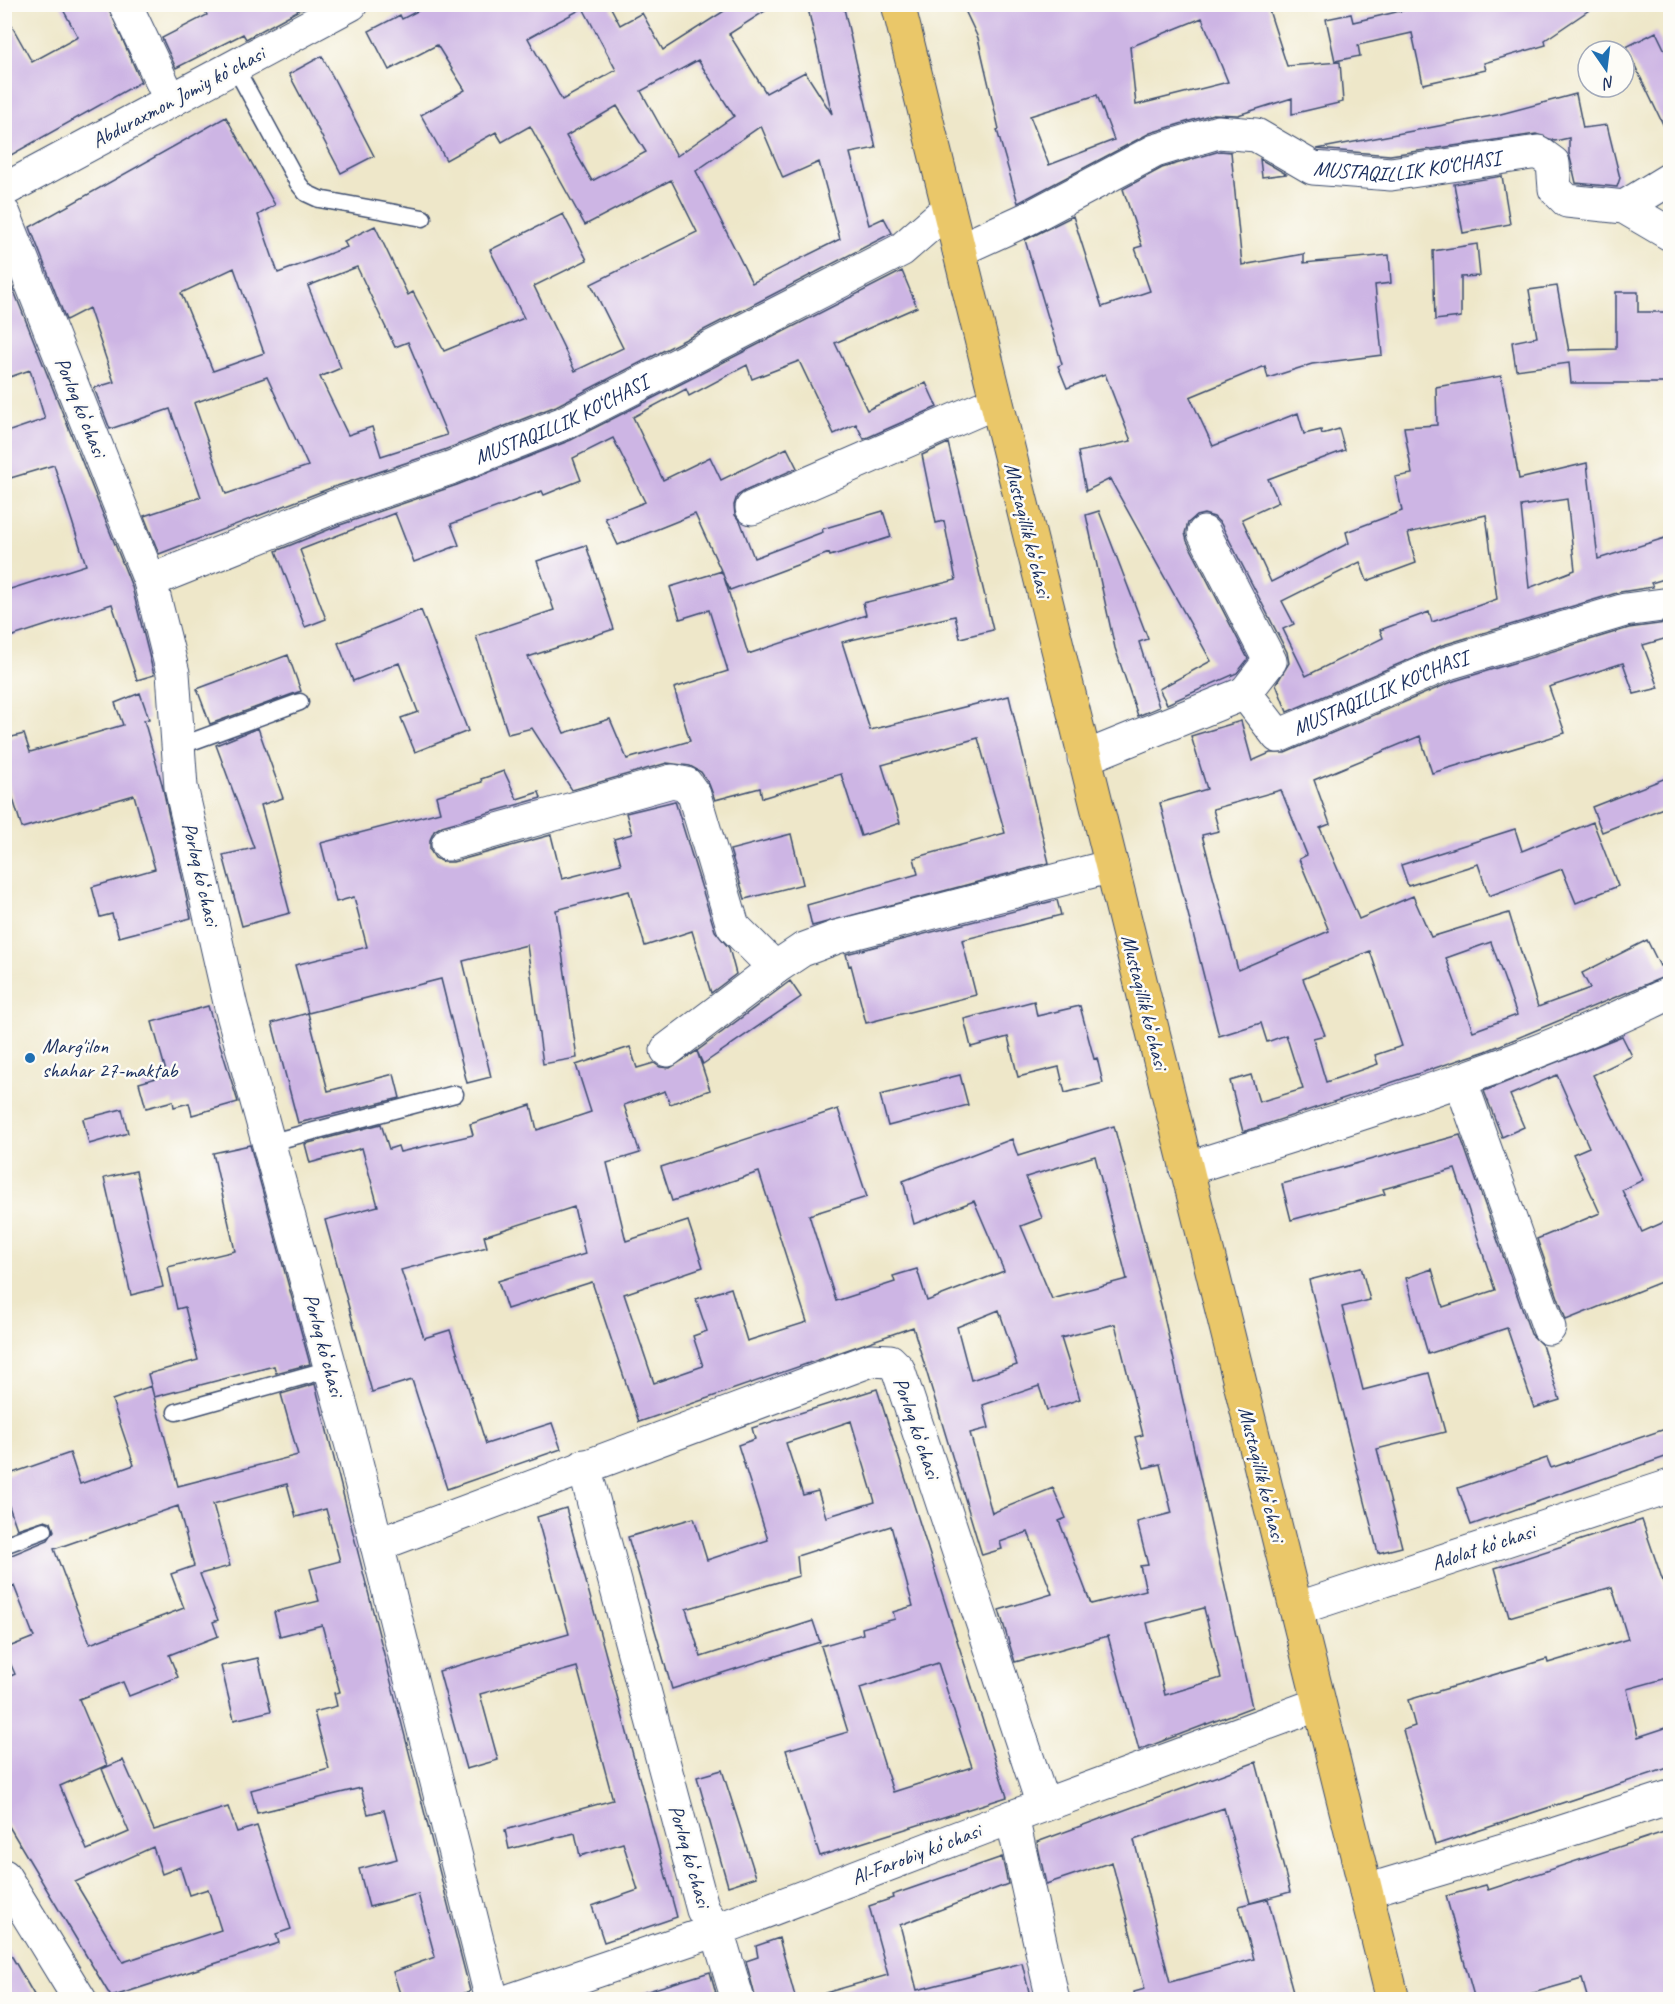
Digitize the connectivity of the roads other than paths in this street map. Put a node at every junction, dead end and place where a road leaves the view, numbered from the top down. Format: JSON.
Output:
{"nodes":[{"id":1,"x":125,"y":4,"type":"edge"},
{"id":2,"x":351,"y":4,"type":"edge"},
{"id":3,"x":898,"y":4,"type":"edge"},
{"id":4,"x":235,"y":67,"type":"junction"},
{"id":5,"x":171,"y":101,"type":"junction"},
{"id":6,"x":1671,"y":179,"type":"edge"},
{"id":7,"x":4,"y":189,"type":"edge"},
{"id":8,"x":1624,"y":207,"type":"junction"},
{"id":9,"x":948,"y":208,"type":"junction"},
{"id":10,"x":4,"y":214,"type":"edge"},
{"id":11,"x":423,"y":218,"type":"dead end"},
{"id":12,"x":1671,"y":234,"type":"edge"},
{"id":13,"x":959,"y":250,"type":"junction"},
{"id":14,"x":996,"y":402,"type":"junction"},
{"id":15,"x":752,"y":508,"type":"dead end"},
{"id":16,"x":1204,"y":533,"type":"dead end"},
{"id":17,"x":150,"y":581,"type":"junction"},
{"id":18,"x":1671,"y":604,"type":"edge"},
{"id":19,"x":1245,"y":693,"type":"junction"},
{"id":20,"x":300,"y":702,"type":"dead end"},
{"id":21,"x":177,"y":747,"type":"junction"},
{"id":22,"x":1084,"y":758,"type":"junction"},
{"id":23,"x":448,"y":844,"type":"dead end"},
{"id":24,"x":1112,"y":866,"type":"junction"},
{"id":25,"x":775,"y":968,"type":"junction"},
{"id":26,"x":1671,"y":993,"type":"edge"},
{"id":27,"x":667,"y":1050,"type":"dead end"},
{"id":28,"x":1461,"y":1082,"type":"junction"},
{"id":29,"x":455,"y":1094,"type":"dead end"},
{"id":30,"x":268,"y":1143,"type":"junction"},
{"id":31,"x":1186,"y":1169,"type":"junction"},
{"id":32,"x":1549,"y":1328,"type":"dead end"},
{"id":33,"x":330,"y":1370,"type":"junction"},
{"id":34,"x":176,"y":1412,"type":"dead end"},
{"id":35,"x":584,"y":1466,"type":"junction"},
{"id":36,"x":1671,"y":1486,"type":"edge"},
{"id":37,"x":44,"y":1530,"type":"dead end"},
{"id":38,"x":4,"y":1545,"type":"edge"},
{"id":39,"x":377,"y":1545,"type":"junction"},
{"id":40,"x":1296,"y":1609,"type":"junction"},
{"id":41,"x":1319,"y":1704,"type":"junction"},
{"id":42,"x":1671,"y":1797,"type":"edge"},
{"id":43,"x":1043,"y":1805,"type":"junction"},
{"id":44,"x":1012,"y":1817,"type":"junction"},
{"id":45,"x":7,"y":1886,"type":"edge"},
{"id":46,"x":1366,"y":1891,"type":"junction"},
{"id":47,"x":717,"y":1930,"type":"junction"},
{"id":48,"x":80,"y":2000,"type":"edge"},
{"id":49,"x":492,"y":2000,"type":"edge"},
{"id":50,"x":511,"y":2000,"type":"edge"},
{"id":51,"x":738,"y":2000,"type":"edge"},
{"id":52,"x":1053,"y":2000,"type":"edge"},
{"id":53,"x":1392,"y":2000,"type":"edge"}],
"edges":[{"from":1,"to":5,"type":"street"},
{"from":2,"to":4,"type":"street","name":"Abduraxmon Jomiy koʻchasi"},
{"from":3,"to":9,"type":"main road","name":"Mustaqillik koʻchasi"},
{"from":4,"to":5,"type":"street","name":"Abduraxmon Jomiy koʻchasi"},
{"from":4,"to":11,"type":"lane"},
{"from":5,"to":7,"type":"street","name":"Abduraxmon Jomiy koʻchasi"},
{"from":6,"to":8,"type":"street"},
{"from":8,"to":12,"type":"street","name":"MUSTAQILLIK KO‘CHASI"},
{"from":8,"to":13,"type":"street","name":"MUSTAQILLIK KO‘CHASI"},
{"from":9,"to":13,"type":"main road","name":"Mustaqillik koʻchasi"},
{"from":9,"to":17,"type":"street","name":"MUSTAQILLIK KO‘CHASI"},
{"from":10,"to":17,"type":"street","name":"Porloq koʻchasi"},
{"from":13,"to":14,"type":"main road","name":"Mustaqillik koʻchasi"},
{"from":14,"to":15,"type":"street"},
{"from":14,"to":22,"type":"main road","name":"Mustaqillik koʻchasi"},
{"from":16,"to":19,"type":"street"},
{"from":17,"to":21,"type":"street","name":"Porloq koʻchasi"},
{"from":18,"to":19,"type":"street","name":"MUSTAQILLIK KO‘CHASI"},
{"from":19,"to":22,"type":"street"},
{"from":20,"to":21,"type":"lane"},
{"from":21,"to":30,"type":"street","name":"Porloq koʻchasi"},
{"from":22,"to":24,"type":"main road","name":"Mustaqillik koʻchasi"},
{"from":23,"to":25,"type":"street"},
{"from":24,"to":25,"type":"street"},
{"from":24,"to":31,"type":"main road","name":"Mustaqillik koʻchasi"},
{"from":25,"to":27,"type":"street"},
{"from":26,"to":28,"type":"street"},
{"from":28,"to":31,"type":"street"},
{"from":28,"to":32,"type":"street"},
{"from":29,"to":30,"type":"lane"},
{"from":30,"to":33,"type":"street","name":"Porloq koʻchasi"},
{"from":31,"to":40,"type":"main road","name":"Mustaqillik koʻchasi"},
{"from":33,"to":34,"type":"lane"},
{"from":33,"to":39,"type":"street","name":"Porloq koʻchasi"},
{"from":35,"to":39,"type":"street","name":"Porloq koʻchasi"},
{"from":35,"to":43,"type":"street","name":"Porloq koʻchasi"},
{"from":35,"to":47,"type":"street","name":"Porloq koʻchasi"},
{"from":36,"to":40,"type":"street","name":"Adolat koʻchasi"},
{"from":37,"to":38,"type":"lane"},
{"from":39,"to":49,"type":"street","name":"Porloq koʻchasi"},
{"from":40,"to":41,"type":"main road","name":"Mustaqillik koʻchasi"},
{"from":41,"to":43,"type":"street","name":"Al-Farobiy koʻchasi"},
{"from":41,"to":46,"type":"main road","name":"Mustaqillik koʻchasi"},
{"from":42,"to":46,"type":"street"},
{"from":43,"to":44,"type":"street","name":"Al-Farobiy koʻchasi"},
{"from":44,"to":47,"type":"street","name":"Al-Farobiy koʻchasi"},
{"from":44,"to":52,"type":"street"},
{"from":45,"to":48,"type":"street"},
{"from":46,"to":53,"type":"main road","name":"Mustaqillik koʻchasi"},
{"from":47,"to":50,"type":"street","name":"Al-Farobiy koʻchasi"},
{"from":47,"to":51,"type":"street","name":"Porloq koʻchasi"}]}
